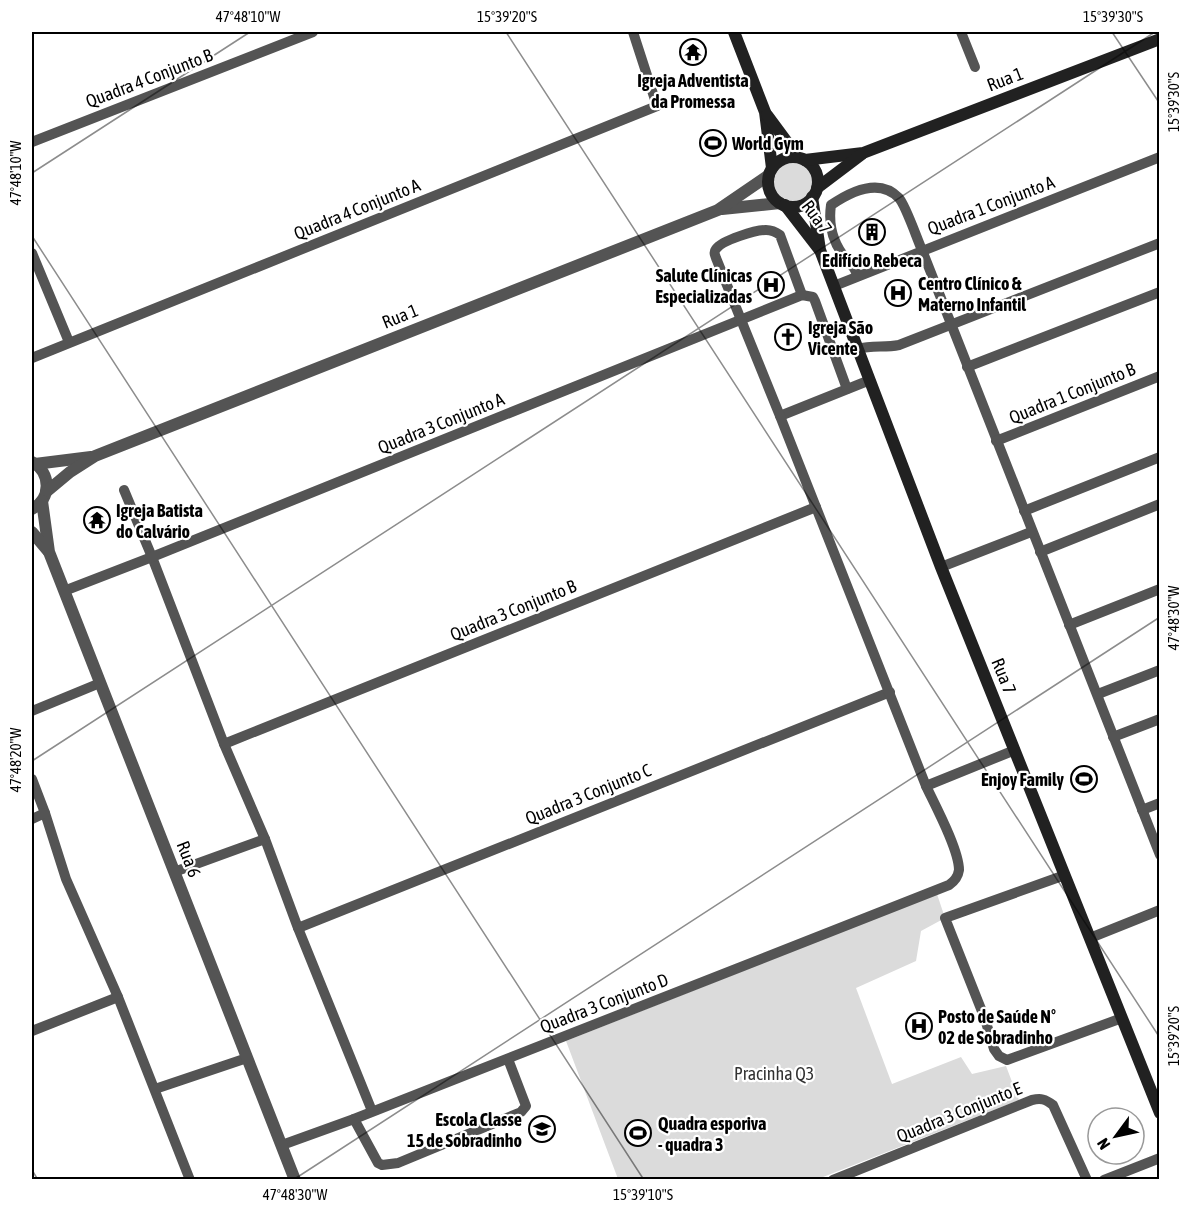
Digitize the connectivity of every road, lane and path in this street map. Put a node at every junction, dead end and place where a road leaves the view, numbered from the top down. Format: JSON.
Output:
{"nodes":[{"id":1,"x":313,"y":32,"type":"edge"},
{"id":2,"x":633,"y":32,"type":"edge"},
{"id":3,"x":734,"y":32,"type":"edge"},
{"id":4,"x":961,"y":32,"type":"edge"},
{"id":5,"x":1160,"y":39,"type":"edge"},
{"id":6,"x":975,"y":67,"type":"dead end"},
{"id":7,"x":765,"y":112,"type":"junction"},
{"id":8,"x":32,"y":142,"type":"edge"},
{"id":9,"x":863,"y":153,"type":"junction"},
{"id":10,"x":1160,"y":157,"type":"edge"},
{"id":11,"x":801,"y":159,"type":"junction"},
{"id":12,"x":771,"y":171,"type":"junction"},
{"id":13,"x":814,"y":193,"type":"junction"},
{"id":14,"x":783,"y":204,"type":"junction"},
{"id":15,"x":718,"y":210,"type":"junction"},
{"id":16,"x":1160,"y":243,"type":"edge"},
{"id":17,"x":820,"y":250,"type":"junction"},
{"id":18,"x":921,"y":250,"type":"junction"},
{"id":19,"x":32,"y":253,"type":"edge"},
{"id":20,"x":857,"y":276,"type":"junction"},
{"id":21,"x":834,"y":286,"type":"junction"},
{"id":22,"x":1160,"y":292,"type":"edge"},
{"id":23,"x":802,"y":295,"type":"junction"},
{"id":24,"x":742,"y":320,"type":"junction"},
{"id":25,"x":950,"y":326,"type":"junction"},
{"id":26,"x":69,"y":342,"type":"junction"},
{"id":27,"x":858,"y":349,"type":"junction"},
{"id":28,"x":32,"y":358,"type":"edge"},
{"id":29,"x":967,"y":367,"type":"junction"},
{"id":30,"x":1160,"y":376,"type":"edge"},
{"id":31,"x":870,"y":380,"type":"junction"},
{"id":32,"x":847,"y":390,"type":"junction"},
{"id":33,"x":780,"y":416,"type":"junction"},
{"id":34,"x":996,"y":441,"type":"junction"},
{"id":35,"x":95,"y":456,"type":"junction"},
{"id":36,"x":1160,"y":457,"type":"edge"},
{"id":37,"x":33,"y":463,"type":"edge"},
{"id":38,"x":124,"y":490,"type":"dead end"},
{"id":39,"x":40,"y":501,"type":"edge"},
{"id":40,"x":1160,"y":504,"type":"edge"},
{"id":41,"x":816,"y":507,"type":"junction"},
{"id":42,"x":1024,"y":511,"type":"junction"},
{"id":43,"x":32,"y":532,"type":"edge"},
{"id":44,"x":1031,"y":532,"type":"junction"},
{"id":45,"x":49,"y":552,"type":"junction"},
{"id":46,"x":1040,"y":552,"type":"junction"},
{"id":47,"x":152,"y":557,"type":"junction"},
{"id":48,"x":941,"y":567,"type":"junction"},
{"id":49,"x":1160,"y":589,"type":"edge"},
{"id":50,"x":64,"y":591,"type":"junction"},
{"id":51,"x":1069,"y":625,"type":"junction"},
{"id":52,"x":1160,"y":670,"type":"edge"},
{"id":53,"x":100,"y":683,"type":"junction"},
{"id":54,"x":890,"y":692,"type":"junction"},
{"id":55,"x":1098,"y":694,"type":"junction"},
{"id":56,"x":32,"y":711,"type":"edge"},
{"id":57,"x":1160,"y":719,"type":"edge"},
{"id":58,"x":1113,"y":737,"type":"junction"},
{"id":59,"x":224,"y":744,"type":"junction"},
{"id":60,"x":1015,"y":750,"type":"junction"},
{"id":61,"x":32,"y":779,"type":"edge"},
{"id":62,"x":926,"y":786,"type":"junction"},
{"id":63,"x":1160,"y":803,"type":"edge"},
{"id":64,"x":1142,"y":810,"type":"junction"},
{"id":65,"x":45,"y":813,"type":"junction"},
{"id":66,"x":32,"y":819,"type":"edge"},
{"id":67,"x":265,"y":839,"type":"junction"},
{"id":68,"x":1160,"y":855,"type":"edge"},
{"id":69,"x":174,"y":872,"type":"junction"},
{"id":70,"x":1065,"y":875,"type":"junction"},
{"id":71,"x":1160,"y":910,"type":"edge"},
{"id":72,"x":298,"y":928,"type":"junction"},
{"id":73,"x":1090,"y":938,"type":"junction"},
{"id":74,"x":118,"y":997,"type":"junction"},
{"id":75,"x":1122,"y":1018,"type":"junction"},
{"id":76,"x":32,"y":1031,"type":"edge"},
{"id":77,"x":248,"y":1058,"type":"junction"},
{"id":78,"x":508,"y":1059,"type":"junction"},
{"id":79,"x":155,"y":1089,"type":"junction"},
{"id":80,"x":1158,"y":1105,"type":"edge"},
{"id":81,"x":372,"y":1111,"type":"junction"},
{"id":82,"x":354,"y":1119,"type":"junction"},
{"id":83,"x":282,"y":1145,"type":"junction"},
{"id":84,"x":1160,"y":1158,"type":"edge"},
{"id":85,"x":190,"y":1179,"type":"edge"},
{"id":86,"x":295,"y":1179,"type":"edge"},
{"id":87,"x":833,"y":1179,"type":"edge"},
{"id":88,"x":1087,"y":1179,"type":"edge"},
{"id":89,"x":1104,"y":1179,"type":"edge"}],
"edges":[{"from":1,"to":8,"type":"street","name":"Quadra 4 Conjunto B"},
{"from":2,"to":26,"type":"street","name":"Quadra 4 Conjunto A"},
{"from":3,"to":7,"type":"main road"},
{"from":4,"to":6,"type":"street"},
{"from":5,"to":9,"type":"main road","name":"Rua 1"},
{"from":7,"to":11,"type":"main road"},
{"from":7,"to":12,"type":"main road"},
{"from":9,"to":11,"type":"main road","name":"Rua 1"},
{"from":9,"to":13,"type":"main road","name":"Rua 1"},
{"from":10,"to":18,"type":"street","name":"Quadra 1 Conjunto A"},
{"from":11,"to":12,"type":"main road"},
{"from":11,"to":13,"type":"main road"},
{"from":12,"to":14,"type":"main road"},
{"from":12,"to":15,"type":"street"},
{"from":13,"to":14,"type":"main road"},
{"from":13,"to":17,"type":"main road","name":"Rua 7"},
{"from":14,"to":15,"type":"street"},
{"from":14,"to":17,"type":"main road","name":"Rua 7"},
{"from":15,"to":35,"type":"street","name":"Rua 1"},
{"from":16,"to":25,"type":"street"},
{"from":17,"to":21,"type":"main road","name":"Rua 7"},
{"from":18,"to":20,"type":"street","name":"Quadra 1 Conjunto A"},
{"from":18,"to":20,"type":"street"},
{"from":18,"to":25,"type":"street"},
{"from":19,"to":26,"type":"street"},
{"from":20,"to":21,"type":"street","name":"Quadra 1 Conjunto A"},
{"from":21,"to":27,"type":"main road","name":"Rua 7"},
{"from":22,"to":29,"type":"street"},
{"from":23,"to":24,"type":"street","name":"Quadra 3 Conjunto A"},
{"from":23,"to":24,"type":"street"},
{"from":23,"to":32,"type":"street"},
{"from":24,"to":33,"type":"street"},
{"from":24,"to":47,"type":"street","name":"Quadra 3 Conjunto A"},
{"from":25,"to":27,"type":"street"},
{"from":25,"to":29,"type":"street"},
{"from":26,"to":28,"type":"street","name":"Quadra 4 Conjunto A"},
{"from":27,"to":31,"type":"main road","name":"Rua 7"},
{"from":29,"to":34,"type":"street"},
{"from":30,"to":34,"type":"street","name":"Quadra 1 Conjunto B"},
{"from":31,"to":32,"type":"street"},
{"from":31,"to":48,"type":"main road","name":"Rua 7"},
{"from":32,"to":33,"type":"street"},
{"from":33,"to":41,"type":"street"},
{"from":34,"to":42,"type":"street"},
{"from":35,"to":37,"type":"street"},
{"from":35,"to":39,"type":"street"},
{"from":36,"to":42,"type":"street"},
{"from":37,"to":39,"type":"street","name":"Rua 6"},
{"from":38,"to":47,"type":"street"},
{"from":39,"to":45,"type":"street","name":"Rua 6"},
{"from":40,"to":46,"type":"street"},
{"from":41,"to":54,"type":"street"},
{"from":41,"to":59,"type":"street","name":"Quadra 3 Conjunto B"},
{"from":42,"to":44,"type":"street"},
{"from":43,"to":45,"type":"street","name":"Rua 6"},
{"from":44,"to":46,"type":"street"},
{"from":44,"to":48,"type":"street"},
{"from":45,"to":50,"type":"street","name":"Rua 6"},
{"from":46,"to":51,"type":"street"},
{"from":47,"to":50,"type":"street","name":"Quadra 3 Conjunto A"},
{"from":47,"to":59,"type":"street"},
{"from":48,"to":60,"type":"main road","name":"Rua 7"},
{"from":49,"to":51,"type":"street"},
{"from":50,"to":53,"type":"street","name":"Rua 6"},
{"from":51,"to":55,"type":"street"},
{"from":52,"to":55,"type":"street"},
{"from":53,"to":56,"type":"street"},
{"from":53,"to":69,"type":"street","name":"Rua 6"},
{"from":54,"to":62,"type":"street"},
{"from":54,"to":72,"type":"street","name":"Quadra 3 Conjunto C"},
{"from":55,"to":58,"type":"street"},
{"from":57,"to":58,"type":"street"},
{"from":58,"to":64,"type":"street"},
{"from":59,"to":67,"type":"street"},
{"from":60,"to":62,"type":"street"},
{"from":60,"to":70,"type":"main road","name":"Rua 7"},
{"from":61,"to":65,"type":"street"},
{"from":62,"to":78,"type":"street","name":"Quadra 3 Conjunto D"},
{"from":63,"to":64,"type":"street"},
{"from":64,"to":68,"type":"street"},
{"from":65,"to":66,"type":"street"},
{"from":65,"to":74,"type":"street"},
{"from":67,"to":69,"type":"street"},
{"from":67,"to":72,"type":"street"},
{"from":69,"to":77,"type":"street","name":"Rua 6"},
{"from":70,"to":73,"type":"main road","name":"Rua 7"},
{"from":70,"to":75,"type":"street"},
{"from":71,"to":73,"type":"street"},
{"from":72,"to":81,"type":"street"},
{"from":73,"to":75,"type":"main road","name":"Rua 7"},
{"from":74,"to":76,"type":"street"},
{"from":74,"to":79,"type":"street"},
{"from":75,"to":80,"type":"main road","name":"Rua 7"},
{"from":77,"to":79,"type":"street"},
{"from":77,"to":83,"type":"street","name":"Rua 6"},
{"from":78,"to":81,"type":"street","name":"Quadra 3 Conjunto D"},
{"from":78,"to":82,"type":"street"},
{"from":79,"to":85,"type":"street"},
{"from":81,"to":82,"type":"street","name":"Quadra 3 Conjunto D"},
{"from":82,"to":83,"type":"street","name":"Quadra 3 Conjunto D"},
{"from":83,"to":86,"type":"street","name":"Rua 6"},
{"from":84,"to":89,"type":"street"},
{"from":87,"to":88,"type":"street","name":"Quadra 3 Conjunto E"}]}
